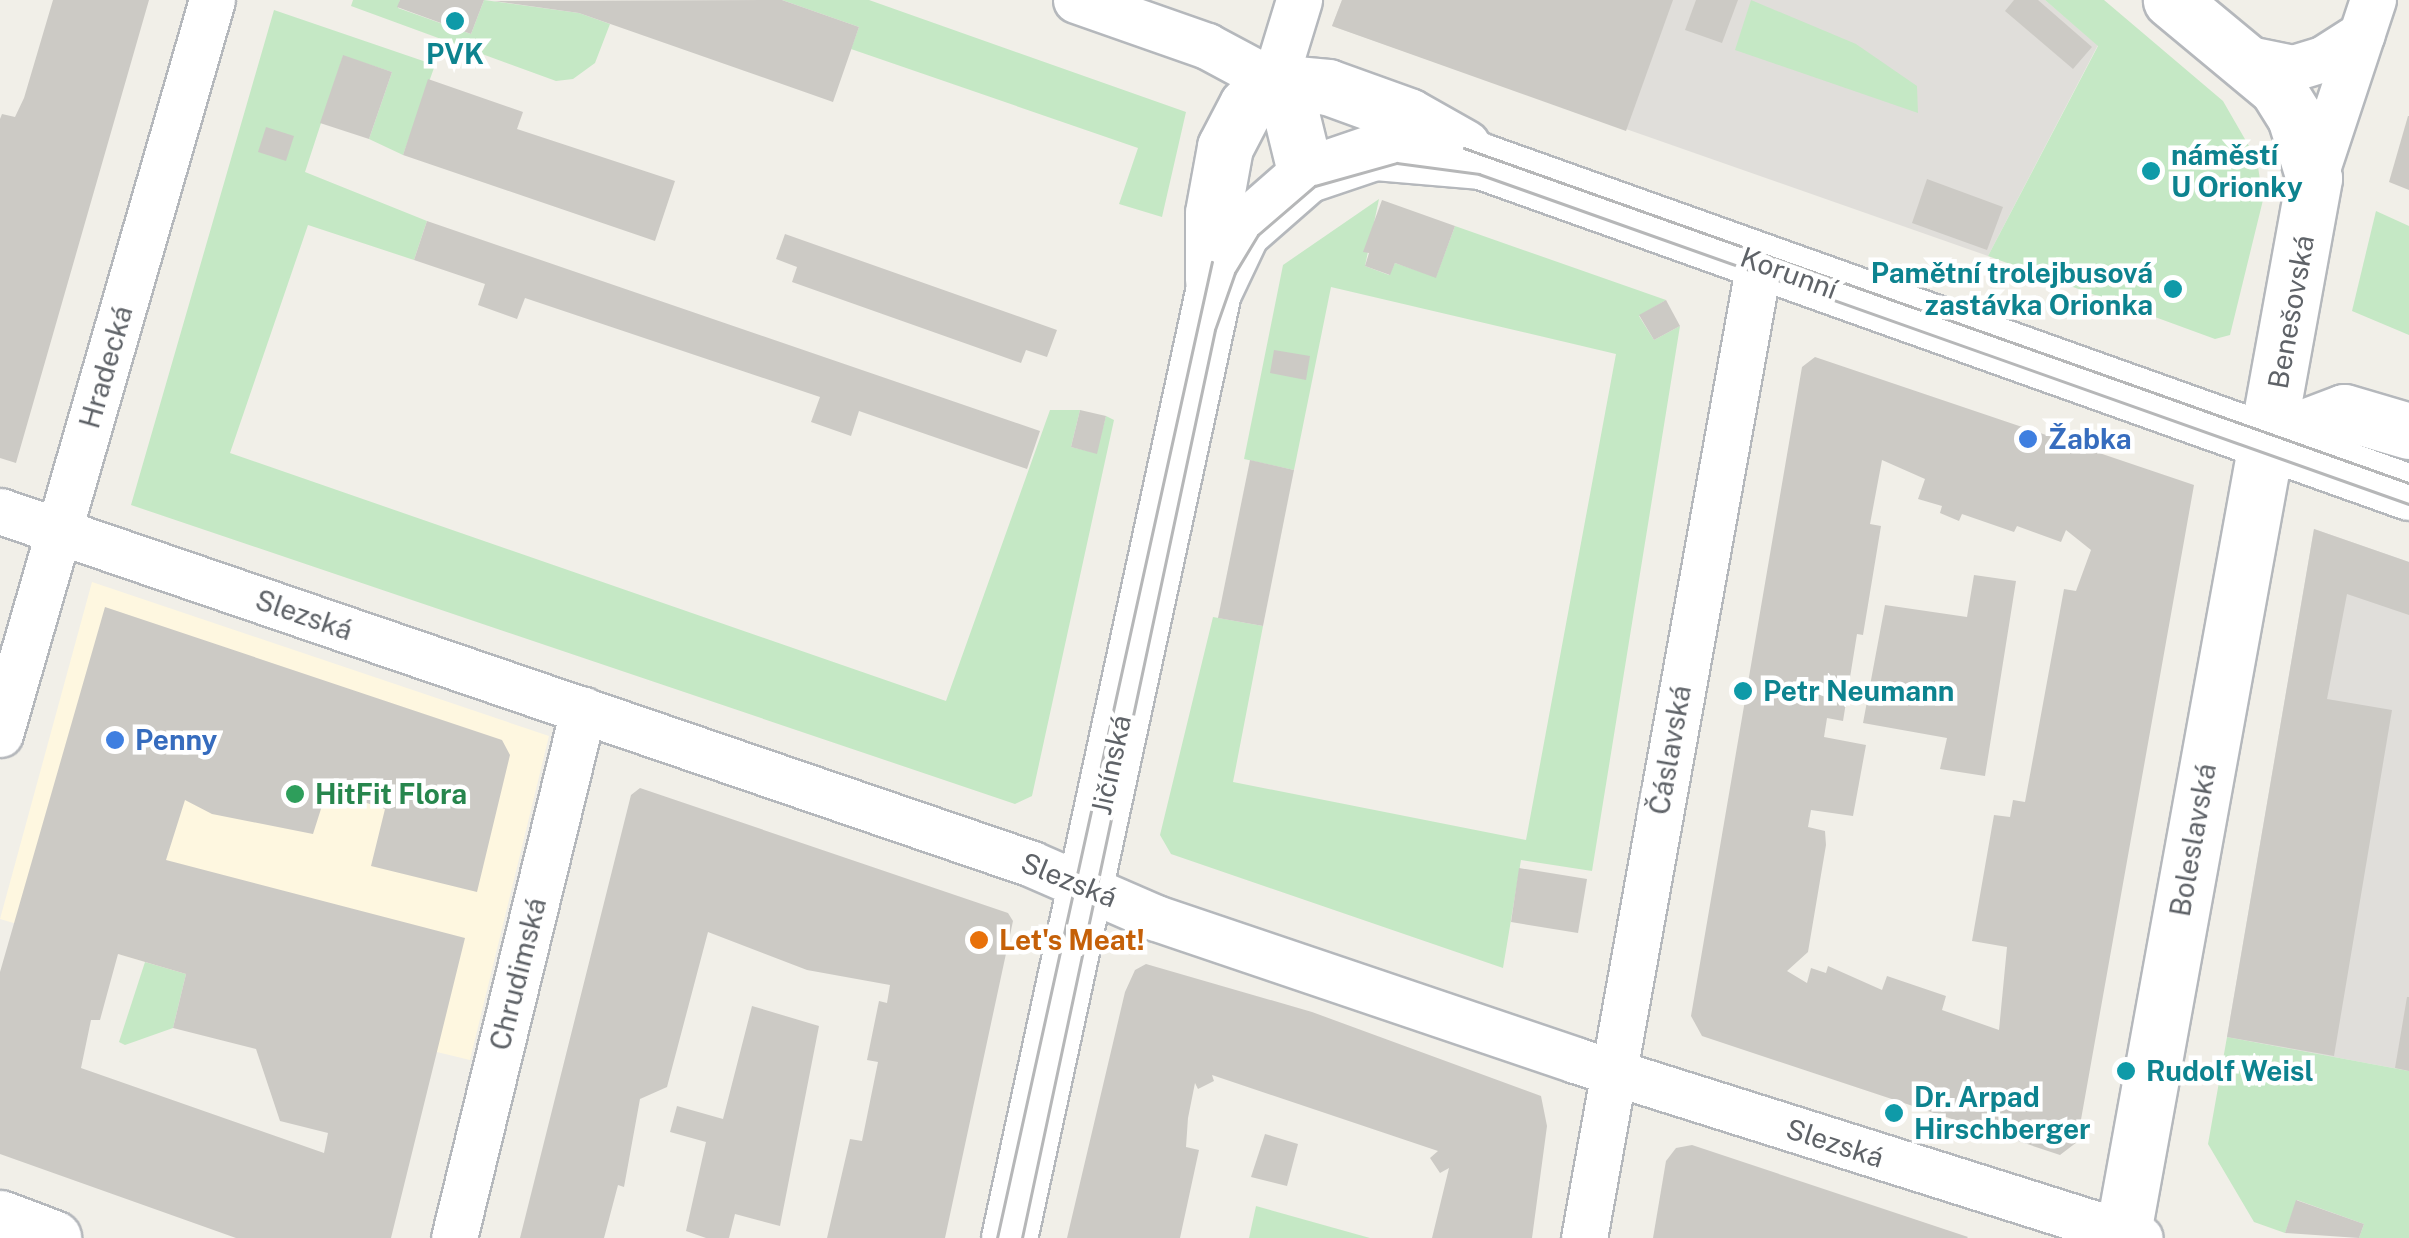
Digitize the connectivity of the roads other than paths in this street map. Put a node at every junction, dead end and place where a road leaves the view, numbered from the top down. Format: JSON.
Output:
{"nodes":[{"id":1,"x":212,"y":0,"type":"edge"},
{"id":2,"x":1076,"y":0,"type":"edge"},
{"id":3,"x":1299,"y":0,"type":"edge"},
{"id":4,"x":2172,"y":0,"type":"edge"},
{"id":5,"x":2368,"y":17,"type":"edge"},
{"id":6,"x":2249,"y":59,"type":"junction"},
{"id":7,"x":1274,"y":82,"type":"junction"},
{"id":8,"x":1482,"y":161,"type":"junction"},
{"id":9,"x":1306,"y":175,"type":"junction"},
{"id":10,"x":2314,"y":178,"type":"junction"},
{"id":11,"x":1759,"y":262,"type":"junction"},
{"id":12,"x":1213,"y":292,"type":"junction"},
{"id":13,"x":2409,"y":431,"type":"edge"},
{"id":14,"x":2268,"y":442,"type":"junction"},
{"id":15,"x":2409,"y":492,"type":"edge"},
{"id":16,"x":0,"y":511,"type":"edge"},
{"id":17,"x":59,"y":532,"type":"junction"},
{"id":18,"x":583,"y":710,"type":"junction"},
{"id":19,"x":0,"y":734,"type":"edge"},
{"id":20,"x":1085,"y":885,"type":"junction"},
{"id":21,"x":1612,"y":1070,"type":"junction"},
{"id":22,"x":0,"y":1218,"type":"edge"},
{"id":23,"x":2128,"y":1235,"type":"edge"},
{"id":24,"x":53,"y":1238,"type":"edge"},
{"id":25,"x":454,"y":1238,"type":"edge"},
{"id":26,"x":1009,"y":1238,"type":"edge"},
{"id":27,"x":1584,"y":1238,"type":"edge"}],
"edges":[{"from":1,"to":17,"type":"street","name":"Hradecká"},
{"from":2,"to":7,"type":"street"},
{"from":3,"to":7,"type":"street"},
{"from":4,"to":6,"type":"street","name":"Benešovská"},
{"from":5,"to":6,"type":"street"},
{"from":5,"to":10,"type":"street"},
{"from":6,"to":10,"type":"street","name":"Benešovská"},
{"from":7,"to":8,"type":"street","name":"Korunní"},
{"from":7,"to":9,"type":"street"},
{"from":7,"to":12,"type":"street","name":"Jičínská"},
{"from":8,"to":9,"type":"street","name":"Korunní"},
{"from":8,"to":11,"type":"street","name":"Korunní"},
{"from":9,"to":12,"type":"street","name":"Jičínská"},
{"from":10,"to":14,"type":"street","name":"Benešovská"},
{"from":11,"to":14,"type":"street","name":"Korunní"},
{"from":11,"to":21,"type":"street","name":"Čáslavská"},
{"from":12,"to":20,"type":"street","name":"Jičínská"},
{"from":13,"to":14,"type":"street"},
{"from":14,"to":15,"type":"street","name":"Korunní"},
{"from":14,"to":23,"type":"street","name":"Boleslavská"},
{"from":16,"to":17,"type":"street","name":"Slezská"},
{"from":17,"to":18,"type":"street","name":"Slezská"},
{"from":17,"to":19,"type":"street","name":"Hradecká"},
{"from":18,"to":20,"type":"street","name":"Slezská"},
{"from":18,"to":25,"type":"street","name":"Chrudimská"},
{"from":20,"to":21,"type":"street","name":"Slezská"},
{"from":20,"to":26,"type":"street","name":"Jičínská"},
{"from":21,"to":23,"type":"street","name":"Slezská"},
{"from":21,"to":27,"type":"street","name":"Čáslavská"},
{"from":22,"to":24,"type":"street"}]}
